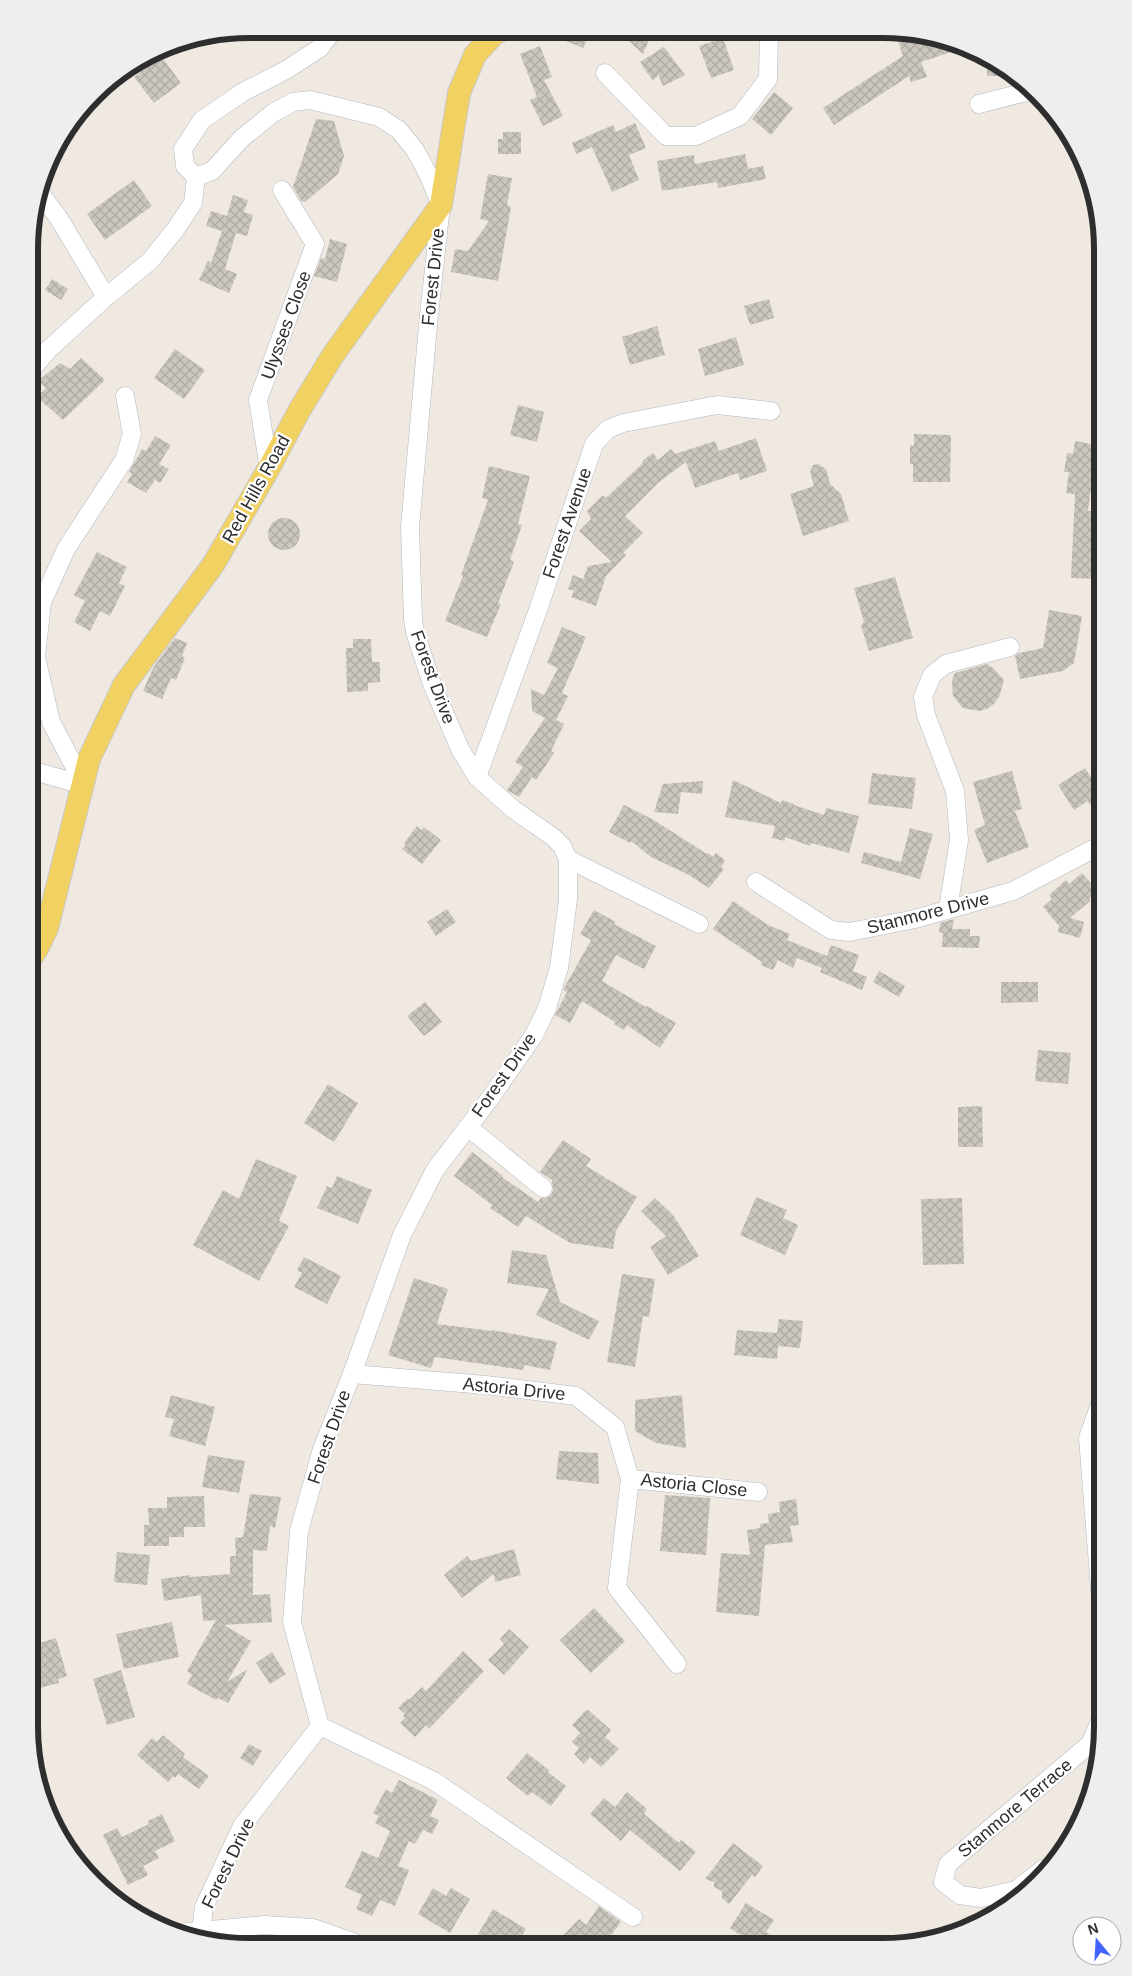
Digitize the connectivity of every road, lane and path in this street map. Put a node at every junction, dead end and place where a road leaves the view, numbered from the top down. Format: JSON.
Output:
{"nodes":[{"id":1,"x":327,"y":38,"type":"edge"},
{"id":2,"x":491,"y":38,"type":"edge"},
{"id":3,"x":769,"y":38,"type":"edge"},
{"id":4,"x":605,"y":73,"type":"dead end"},
{"id":5,"x":1025,"y":92,"type":"edge"},
{"id":6,"x":979,"y":104,"type":"dead end"},
{"id":7,"x":196,"y":177,"type":"junction"},
{"id":8,"x":282,"y":190,"type":"dead end"},
{"id":9,"x":44,"y":199,"type":"edge"},
{"id":10,"x":441,"y":205,"type":"junction"},
{"id":11,"x":106,"y":297,"type":"junction"},
{"id":12,"x":38,"y":361,"type":"edge"},
{"id":13,"x":125,"y":396,"type":"dead end"},
{"id":14,"x":770,"y":411,"type":"dead end"},
{"id":15,"x":270,"y":468,"type":"junction"},
{"id":16,"x":38,"y":639,"type":"edge"},
{"id":17,"x":1010,"y":647,"type":"dead end"},
{"id":18,"x":38,"y":666,"type":"edge"},
{"id":19,"x":38,"y":772,"type":"edge"},
{"id":20,"x":477,"y":777,"type":"junction"},
{"id":21,"x":84,"y":784,"type":"junction"},
{"id":22,"x":1094,"y":849,"type":"edge"},
{"id":23,"x":568,"y":858,"type":"junction"},
{"id":24,"x":756,"y":882,"type":"dead end"},
{"id":25,"x":948,"y":909,"type":"junction"},
{"id":26,"x":699,"y":924,"type":"dead end"},
{"id":27,"x":38,"y":947,"type":"edge"},
{"id":28,"x":468,"y":1127,"type":"junction"},
{"id":29,"x":543,"y":1188,"type":"dead end"},
{"id":30,"x":352,"y":1374,"type":"junction"},
{"id":31,"x":1094,"y":1421,"type":"edge"},
{"id":32,"x":630,"y":1479,"type":"junction"},
{"id":33,"x":758,"y":1492,"type":"dead end"},
{"id":34,"x":1094,"y":1503,"type":"edge"},
{"id":35,"x":678,"y":1664,"type":"dead end"},
{"id":36,"x":320,"y":1726,"type":"junction"},
{"id":37,"x":1094,"y":1735,"type":"edge"},
{"id":38,"x":1029,"y":1880,"type":"edge"},
{"id":39,"x":633,"y":1917,"type":"dead end"},
{"id":40,"x":201,"y":1933,"type":"edge"},
{"id":41,"x":205,"y":1933,"type":"edge"},
{"id":42,"x":341,"y":1938,"type":"edge"}],
"edges":[{"from":1,"to":7,"type":"street"},
{"from":2,"to":10,"type":"main road","name":"Red Hills Road"},
{"from":3,"to":4,"type":"street"},
{"from":5,"to":6,"type":"street"},
{"from":7,"to":10,"type":"street"},
{"from":7,"to":11,"type":"street"},
{"from":8,"to":15,"type":"street","name":"Ulysses Close"},
{"from":9,"to":11,"type":"street"},
{"from":10,"to":15,"type":"main road","name":"Red Hills Road"},
{"from":10,"to":20,"type":"street","name":"Forest Drive"},
{"from":11,"to":12,"type":"street"},
{"from":13,"to":16,"type":"street"},
{"from":14,"to":20,"type":"street","name":"Forest Avenue"},
{"from":15,"to":21,"type":"main road","name":"Red Hills Road"},
{"from":17,"to":25,"type":"street"},
{"from":18,"to":21,"type":"street"},
{"from":19,"to":21,"type":"street"},
{"from":20,"to":23,"type":"street","name":"Forest Drive"},
{"from":21,"to":27,"type":"main road","name":"Red Hills Road"},
{"from":22,"to":25,"type":"street","name":"Stanmore Drive"},
{"from":23,"to":26,"type":"street"},
{"from":23,"to":28,"type":"street","name":"Forest Drive"},
{"from":24,"to":25,"type":"street","name":"Stanmore Drive"},
{"from":28,"to":29,"type":"street"},
{"from":28,"to":30,"type":"street","name":"Forest Drive"},
{"from":30,"to":32,"type":"street","name":"Astoria Drive"},
{"from":30,"to":36,"type":"street","name":"Forest Drive"},
{"from":31,"to":34,"type":"street"},
{"from":32,"to":33,"type":"street","name":"Astoria Close"},
{"from":32,"to":35,"type":"street","name":"Astoria Drive"},
{"from":36,"to":39,"type":"street"},
{"from":36,"to":40,"type":"street","name":"Forest Drive"},
{"from":37,"to":38,"type":"street","name":"Stanmore Terrace"},
{"from":41,"to":42,"type":"street"}]}
